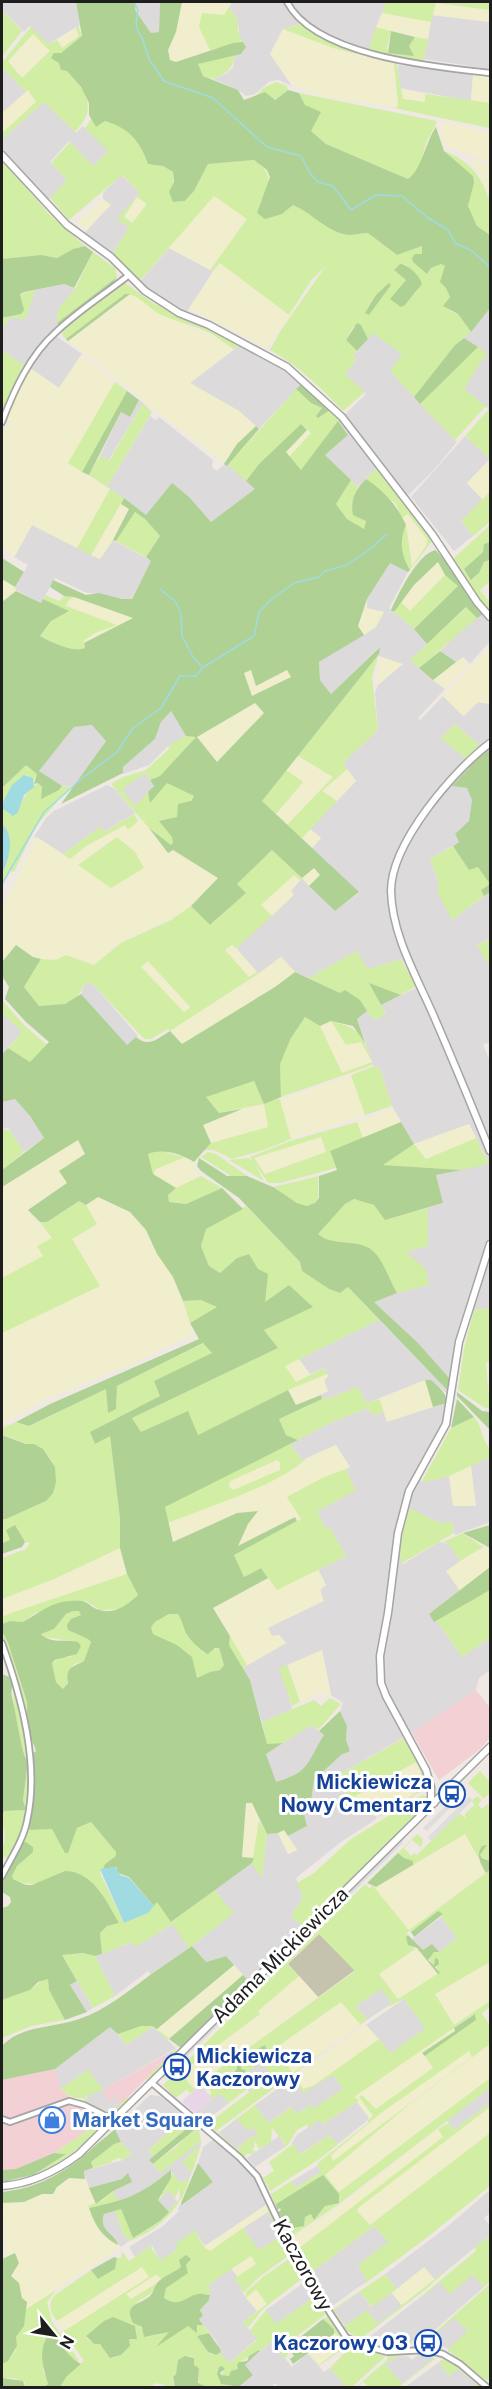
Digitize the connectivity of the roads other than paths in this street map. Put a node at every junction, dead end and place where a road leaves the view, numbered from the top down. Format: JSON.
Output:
{"nodes":[{"id":1,"x":287,"y":2,"type":"edge"},
{"id":2,"x":490,"y":74,"type":"edge"},
{"id":3,"x":2,"y":155,"type":"edge"},
{"id":4,"x":129,"y":275,"type":"junction"},
{"id":5,"x":2,"y":422,"type":"edge"},
{"id":6,"x":490,"y":617,"type":"edge"},
{"id":7,"x":490,"y":743,"type":"edge"},
{"id":8,"x":490,"y":1150,"type":"edge"},
{"id":9,"x":490,"y":1244,"type":"edge"},
{"id":10,"x":2,"y":1643,"type":"edge"},
{"id":11,"x":490,"y":1747,"type":"edge"},
{"id":12,"x":434,"y":1803,"type":"junction"},
{"id":13,"x":2,"y":1876,"type":"edge"},
{"id":14,"x":152,"y":2083,"type":"junction"},
{"id":15,"x":2,"y":2119,"type":"edge"},
{"id":16,"x":114,"y":2120,"type":"junction"},
{"id":17,"x":2,"y":2186,"type":"edge"},
{"id":18,"x":488,"y":2388,"type":"edge"}],
"edges":[{"from":1,"to":2,"type":"street"},
{"from":3,"to":4,"type":"street"},
{"from":4,"to":5,"type":"street"},
{"from":4,"to":6,"type":"street"},
{"from":7,"to":8,"type":"street"},
{"from":9,"to":12,"type":"street"},
{"from":10,"to":13,"type":"street"},
{"from":11,"to":12,"type":"street","name":"Adama Mickiewicza"},
{"from":12,"to":14,"type":"street","name":"Adama Mickiewicza"},
{"from":14,"to":16,"type":"street","name":"Adama Mickiewicza"},
{"from":14,"to":18,"type":"street","name":"Kaczorowy"},
{"from":15,"to":16,"type":"street"},
{"from":16,"to":17,"type":"street","name":"Adama Mickiewicza"}]}
